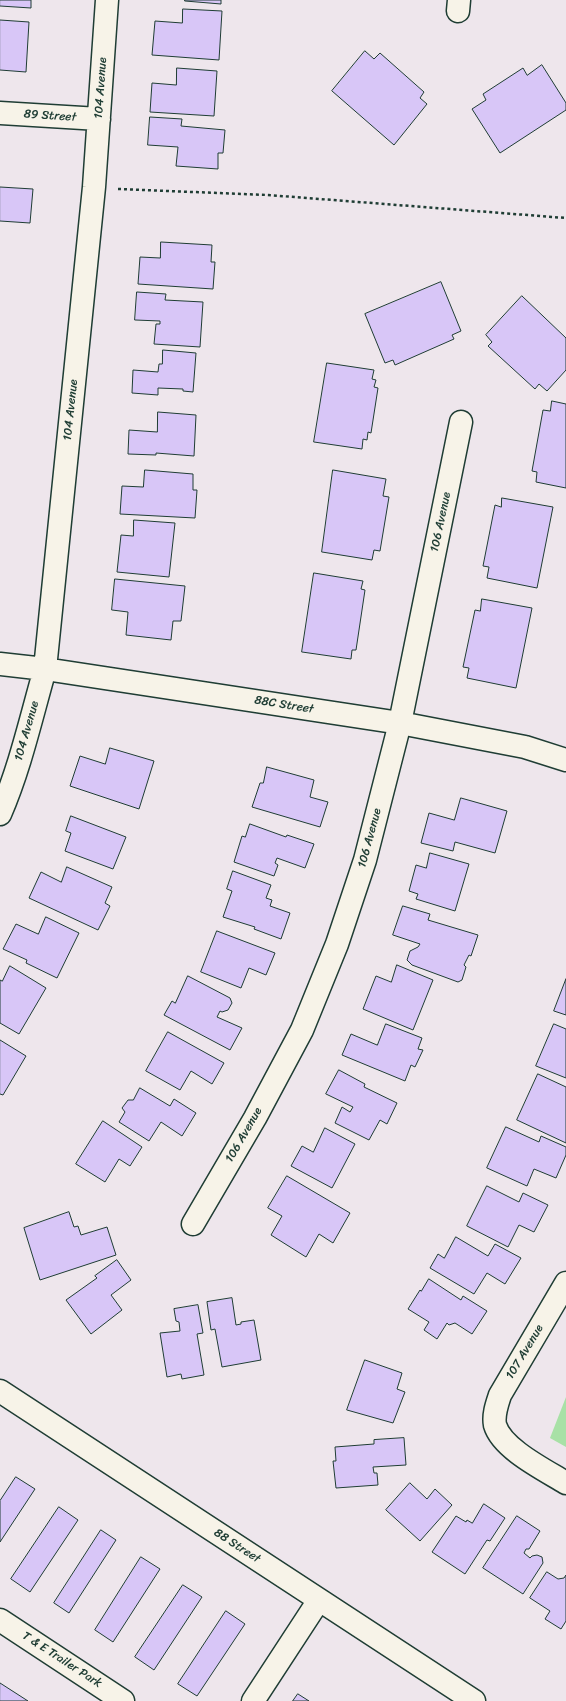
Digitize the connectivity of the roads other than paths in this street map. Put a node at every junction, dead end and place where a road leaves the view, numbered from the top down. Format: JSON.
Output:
{"nodes":[{"id":1,"x":107,"y":0,"type":"edge"},
{"id":2,"x":0,"y":112,"type":"edge"},
{"id":3,"x":99,"y":119,"type":"junction"},
{"id":4,"x":461,"y":422,"type":"dead end"},
{"id":5,"x":0,"y":664,"type":"edge"},
{"id":6,"x":45,"y":669,"type":"junction"},
{"id":7,"x":400,"y":723,"type":"junction"},
{"id":8,"x":566,"y":760,"type":"edge"},
{"id":9,"x":0,"y":814,"type":"edge"},
{"id":10,"x":193,"y":1224,"type":"dead end"},
{"id":11,"x":566,"y":1283,"type":"edge"},
{"id":12,"x":0,"y":1391,"type":"edge"},
{"id":13,"x":566,"y":1483,"type":"edge"},
{"id":14,"x":319,"y":1600,"type":"junction"},
{"id":15,"x":0,"y":1620,"type":"edge"},
{"id":16,"x":123,"y":1701,"type":"edge"},
{"id":17,"x":253,"y":1701,"type":"edge"},
{"id":18,"x":474,"y":1701,"type":"edge"}],
"edges":[{"from":1,"to":3,"type":"street","name":"104 Avenue"},
{"from":2,"to":3,"type":"street","name":"89 Street"},
{"from":3,"to":6,"type":"street","name":"104 Avenue"},
{"from":4,"to":7,"type":"street","name":"106 Avenue"},
{"from":5,"to":6,"type":"street","name":"88C Street"},
{"from":6,"to":7,"type":"street","name":"88C Street"},
{"from":6,"to":9,"type":"street","name":"104 Avenue"},
{"from":7,"to":8,"type":"street","name":"88C Street"},
{"from":7,"to":10,"type":"street","name":"106 Avenue"},
{"from":11,"to":13,"type":"street","name":"107 Avenue"},
{"from":12,"to":14,"type":"street","name":"88 Street"},
{"from":14,"to":17,"type":"street"},
{"from":14,"to":18,"type":"street","name":"88 Street"},
{"from":15,"to":16,"type":"street","name":"T & E Trailer Park"}]}
